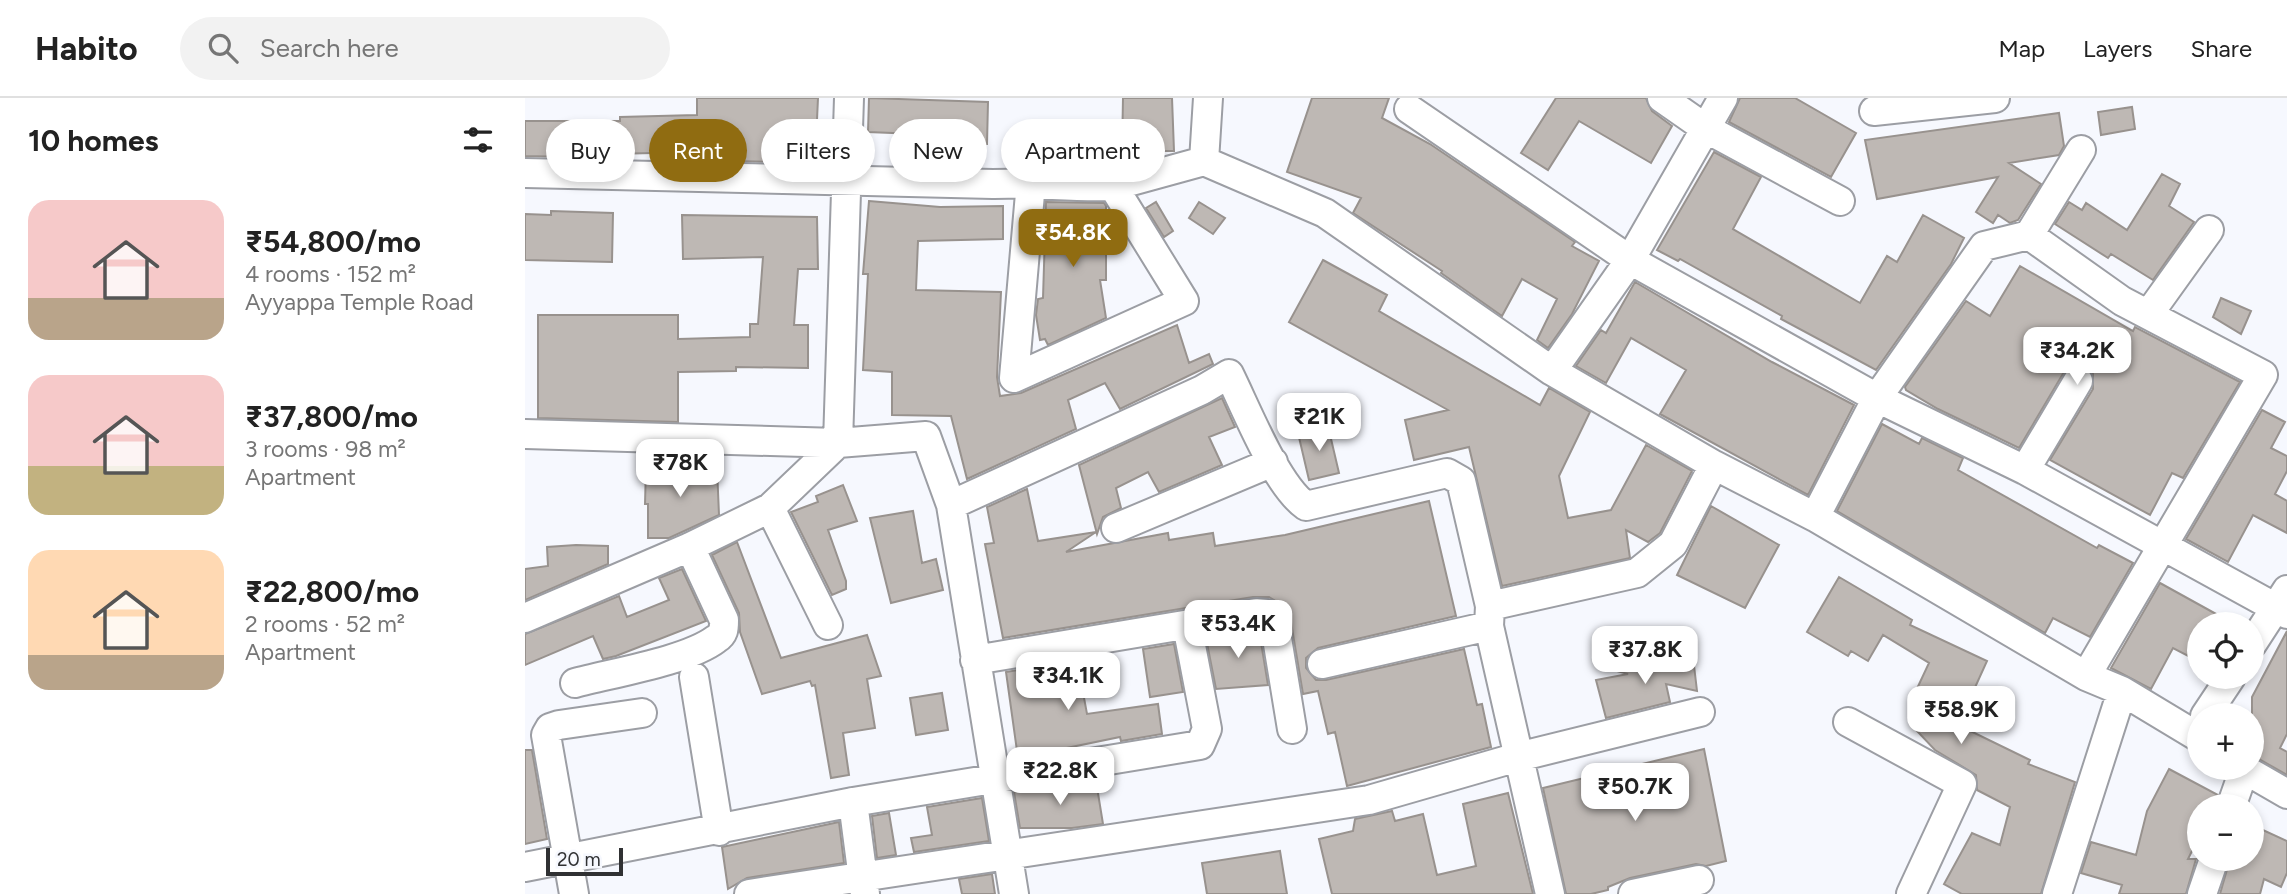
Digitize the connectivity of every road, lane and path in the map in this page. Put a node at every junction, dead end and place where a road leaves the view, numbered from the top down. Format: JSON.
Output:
{"nodes":[{"id":1,"x":849,"y":98,"type":"edge"},
{"id":2,"x":1208,"y":98,"type":"edge"},
{"id":3,"x":1662,"y":98,"type":"edge"},
{"id":4,"x":1723,"y":98,"type":"edge"},
{"id":5,"x":1995,"y":98,"type":"edge"},
{"id":6,"x":1409,"y":109,"type":"dead end"},
{"id":7,"x":1874,"y":111,"type":"dead end"},
{"id":8,"x":848,"y":119,"type":"edge"},
{"id":9,"x":1705,"y":128,"type":"junction"},
{"id":10,"x":2081,"y":150,"type":"dead end"},
{"id":11,"x":1204,"y":161,"type":"junction"},
{"id":12,"x":525,"y":173,"type":"edge"},
{"id":13,"x":761,"y":177,"type":"edge"},
{"id":14,"x":875,"y":180,"type":"edge"},
{"id":15,"x":846,"y":182,"type":"edge"},
{"id":16,"x":1031,"y":182,"type":"junction"},
{"id":17,"x":1113,"y":186,"type":"junction"},
{"id":18,"x":1840,"y":201,"type":"dead end"},
{"id":19,"x":2209,"y":230,"type":"dead end"},
{"id":20,"x":2029,"y":235,"type":"junction"},
{"id":21,"x":1630,"y":260,"type":"junction"},
{"id":22,"x":2148,"y":315,"type":"junction"},
{"id":23,"x":1552,"y":371,"type":"junction"},
{"id":24,"x":2078,"y":381,"type":"dead end"},
{"id":25,"x":1877,"y":398,"type":"junction"},
{"id":26,"x":525,"y":434,"type":"edge"},
{"id":27,"x":838,"y":443,"type":"junction"},
{"id":28,"x":1273,"y":462,"type":"junction"},
{"id":29,"x":1714,"y":465,"type":"junction"},
{"id":30,"x":2025,"y":470,"type":"junction"},
{"id":31,"x":951,"y":505,"type":"junction"},
{"id":32,"x":770,"y":508,"type":"junction"},
{"id":33,"x":1815,"y":516,"type":"junction"},
{"id":34,"x":1115,"y":528,"type":"dead end"},
{"id":35,"x":690,"y":547,"type":"junction"},
{"id":36,"x":2161,"y":547,"type":"junction"},
{"id":37,"x":2283,"y":604,"type":"edge"},
{"id":38,"x":1490,"y":616,"type":"junction"},
{"id":39,"x":525,"y":618,"type":"edge"},
{"id":40,"x":828,"y":625,"type":"dead end"},
{"id":41,"x":1187,"y":625,"type":"junction"},
{"id":42,"x":2264,"y":629,"type":"edge"},
{"id":43,"x":975,"y":660,"type":"junction"},
{"id":44,"x":1322,"y":664,"type":"dead end"},
{"id":45,"x":2086,"y":676,"type":"junction"},
{"id":46,"x":694,"y":677,"type":"dead end"},
{"id":47,"x":575,"y":683,"type":"dead end"},
{"id":48,"x":2122,"y":691,"type":"junction"},
{"id":49,"x":1700,"y":712,"type":"dead end"},
{"id":50,"x":642,"y":713,"type":"dead end"},
{"id":51,"x":1848,"y":722,"type":"dead end"},
{"id":52,"x":2187,"y":722,"type":"edge"},
{"id":53,"x":1292,"y":729,"type":"dead end"},
{"id":54,"x":1518,"y":757,"type":"junction"},
{"id":55,"x":993,"y":779,"type":"junction"},
{"id":56,"x":2262,"y":780,"type":"edge"},
{"id":57,"x":2287,"y":794,"type":"edge"},
{"id":58,"x":853,"y":802,"type":"junction"},
{"id":59,"x":719,"y":831,"type":"junction"},
{"id":60,"x":1008,"y":853,"type":"junction"},
{"id":61,"x":566,"y":857,"type":"junction"},
{"id":62,"x":525,"y":867,"type":"edge"},
{"id":63,"x":2210,"y":871,"type":"edge"},
{"id":64,"x":1699,"y":880,"type":"dead end"},
{"id":65,"x":864,"y":886,"type":"edge"},
{"id":66,"x":574,"y":894,"type":"edge"},
{"id":67,"x":749,"y":894,"type":"edge"},
{"id":68,"x":1014,"y":894,"type":"edge"},
{"id":69,"x":1550,"y":894,"type":"edge"},
{"id":70,"x":1633,"y":894,"type":"edge"},
{"id":71,"x":1911,"y":894,"type":"edge"},
{"id":72,"x":2057,"y":894,"type":"edge"},
{"id":73,"x":2202,"y":894,"type":"edge"}],
"edges":[{"from":1,"to":8,"type":"street"},
{"from":2,"to":11,"type":"street"},
{"from":3,"to":9,"type":"street"},
{"from":4,"to":9,"type":"street"},
{"from":5,"to":7,"type":"street"},
{"from":6,"to":21,"type":"street"},
{"from":9,"to":18,"type":"street"},
{"from":9,"to":21,"type":"street"},
{"from":10,"to":20,"type":"street"},
{"from":11,"to":17,"type":"street"},
{"from":11,"to":23,"type":"street"},
{"from":12,"to":13,"type":"street"},
{"from":14,"to":16,"type":"street"},
{"from":15,"to":27,"type":"street"},
{"from":16,"to":17,"type":"street"},
{"from":16,"to":17,"type":"street"},
{"from":19,"to":22,"type":"street"},
{"from":20,"to":22,"type":"street"},
{"from":20,"to":25,"type":"street"},
{"from":21,"to":23,"type":"street"},
{"from":21,"to":25,"type":"street"},
{"from":22,"to":36,"type":"street"},
{"from":23,"to":29,"type":"street"},
{"from":24,"to":30,"type":"street"},
{"from":25,"to":30,"type":"street"},
{"from":25,"to":33,"type":"street"},
{"from":26,"to":27,"type":"street"},
{"from":27,"to":31,"type":"street"},
{"from":27,"to":32,"type":"street"},
{"from":28,"to":31,"type":"street"},
{"from":28,"to":34,"type":"street"},
{"from":28,"to":38,"type":"street"},
{"from":29,"to":33,"type":"street"},
{"from":29,"to":38,"type":"street"},
{"from":30,"to":36,"type":"street"},
{"from":31,"to":43,"type":"street"},
{"from":32,"to":35,"type":"street"},
{"from":32,"to":40,"type":"street"},
{"from":33,"to":45,"type":"street"},
{"from":35,"to":39,"type":"street"},
{"from":35,"to":47,"type":"street"},
{"from":36,"to":37,"type":"street"},
{"from":36,"to":45,"type":"street"},
{"from":37,"to":42,"type":"street"},
{"from":38,"to":44,"type":"street"},
{"from":38,"to":54,"type":"street"},
{"from":41,"to":43,"type":"street"},
{"from":41,"to":53,"type":"street"},
{"from":41,"to":55,"type":"street"},
{"from":43,"to":55,"type":"street"},
{"from":45,"to":48,"type":"street"},
{"from":46,"to":59,"type":"street"},
{"from":48,"to":52,"type":"street"},
{"from":48,"to":72,"type":"street"},
{"from":49,"to":54,"type":"street"},
{"from":50,"to":61,"type":"street"},
{"from":51,"to":71,"type":"street"},
{"from":54,"to":60,"type":"street"},
{"from":54,"to":69,"type":"street"},
{"from":55,"to":58,"type":"street"},
{"from":55,"to":60,"type":"street"},
{"from":56,"to":57,"type":"street"},
{"from":58,"to":59,"type":"street"},
{"from":58,"to":65,"type":"street"},
{"from":59,"to":61,"type":"street"},
{"from":60,"to":65,"type":"street"},
{"from":60,"to":68,"type":"street"},
{"from":61,"to":62,"type":"street"},
{"from":61,"to":66,"type":"street"},
{"from":63,"to":73,"type":"street"},
{"from":64,"to":70,"type":"street"},
{"from":65,"to":67,"type":"street"}]}
